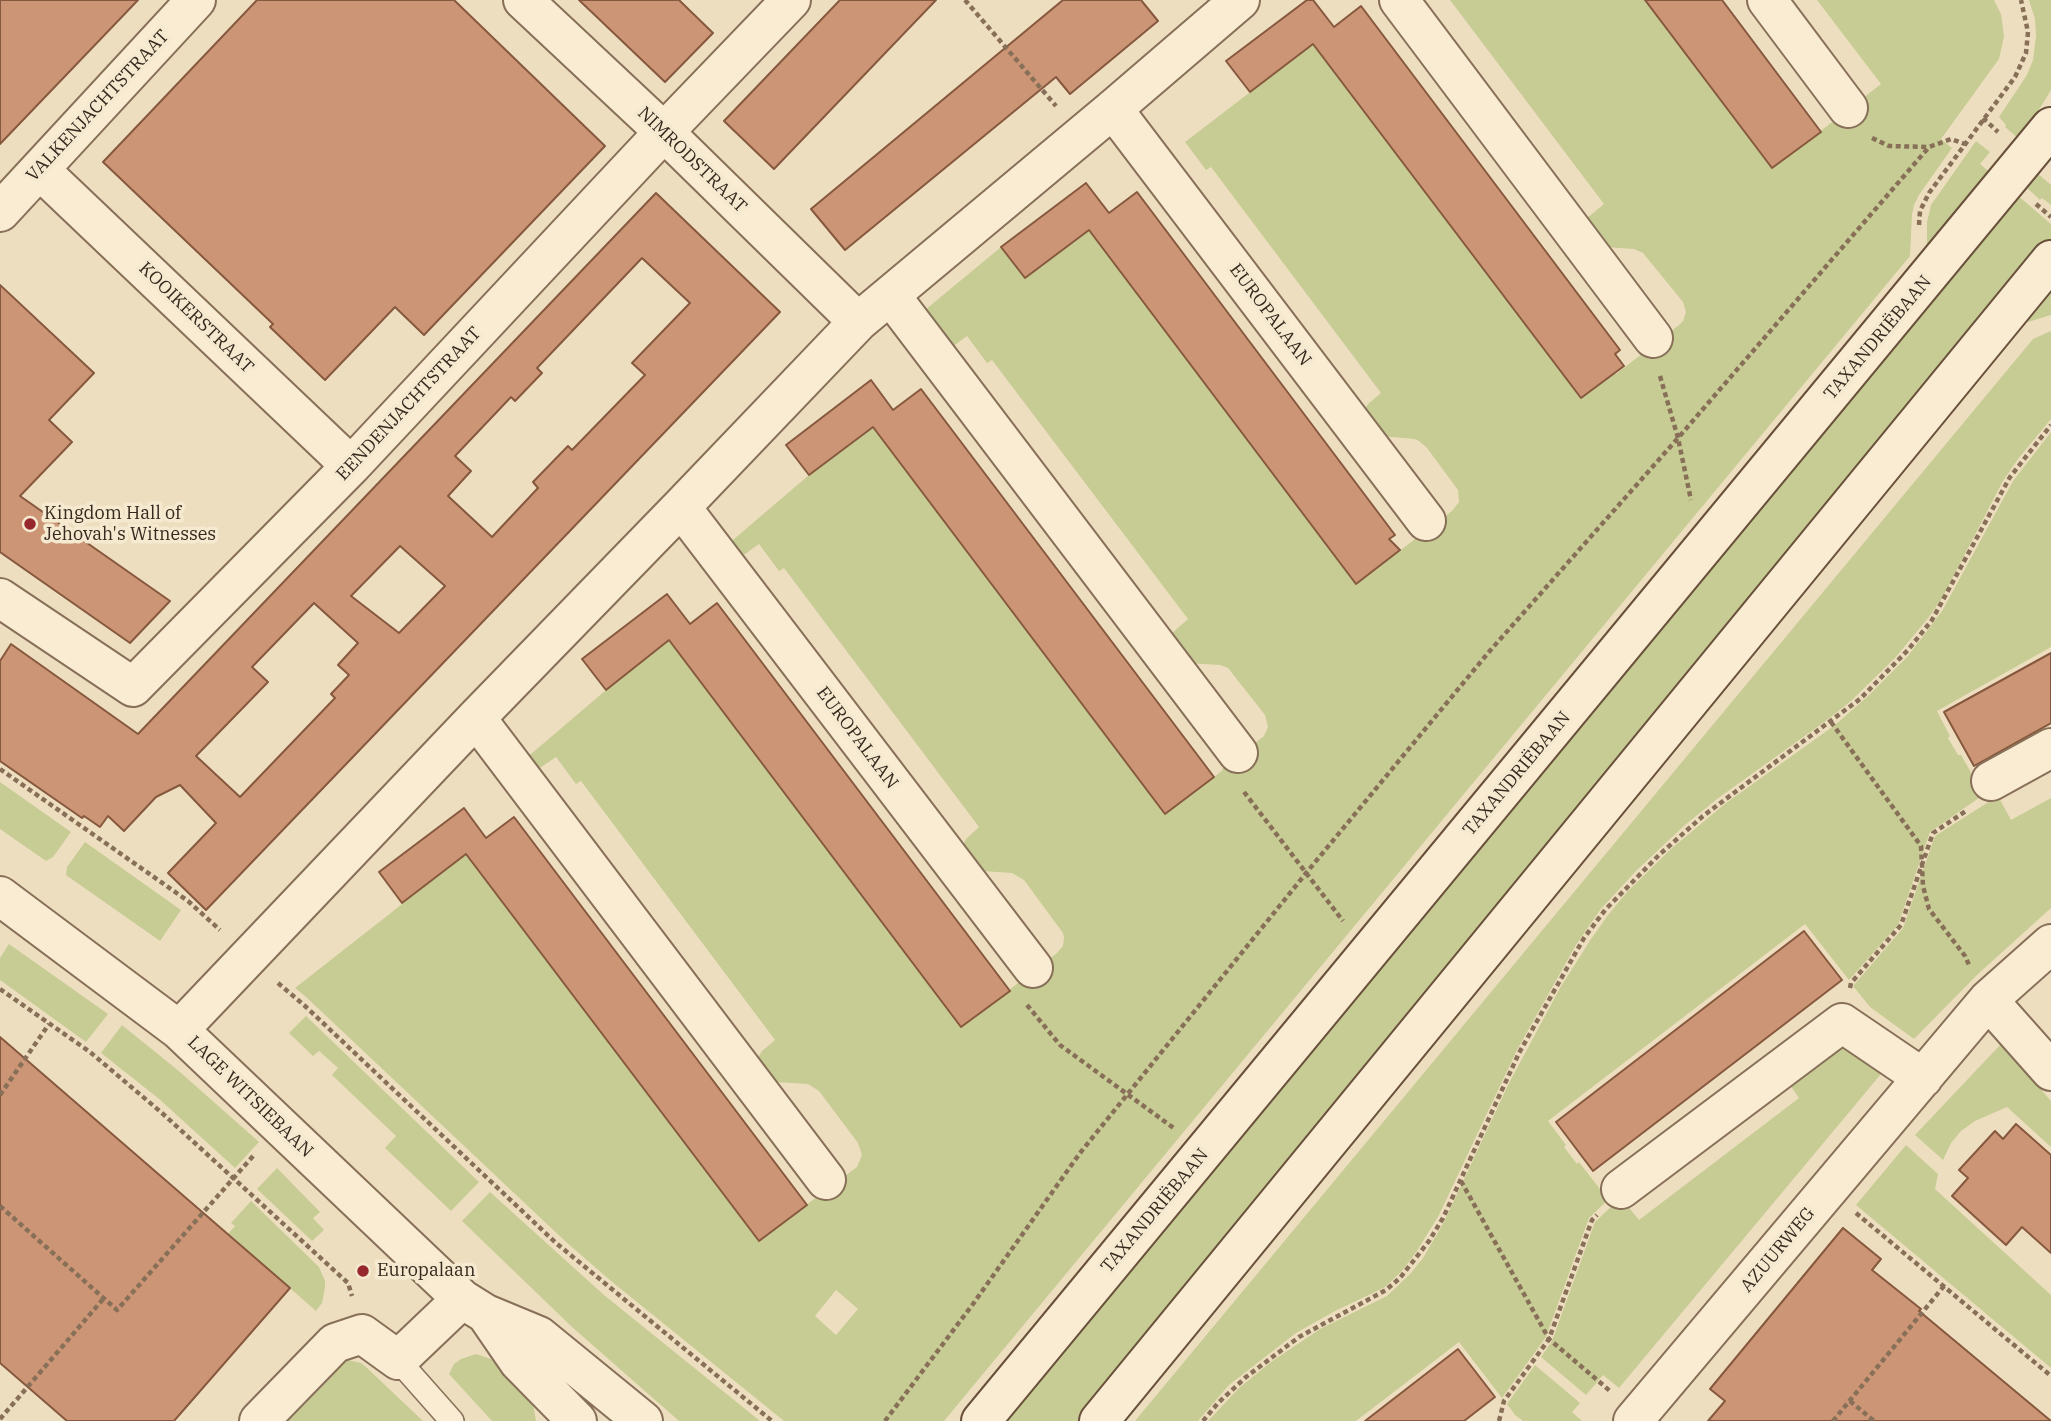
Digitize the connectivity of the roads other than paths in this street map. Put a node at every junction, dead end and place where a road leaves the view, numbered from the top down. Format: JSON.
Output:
{"nodes":[{"id":1,"x":196,"y":0,"type":"edge"},
{"id":2,"x":523,"y":0,"type":"edge"},
{"id":3,"x":791,"y":0,"type":"edge"},
{"id":4,"x":1399,"y":0,"type":"edge"},
{"id":5,"x":1767,"y":0,"type":"edge"},
{"id":6,"x":1220,"y":6,"type":"edge"},
{"id":7,"x":1848,"y":108,"type":"dead end"},
{"id":8,"x":1113,"y":109,"type":"junction"},
{"id":9,"x":2051,"y":127,"type":"edge"},
{"id":10,"x":664,"y":132,"type":"junction"},
{"id":11,"x":40,"y":170,"type":"junction"},
{"id":12,"x":0,"y":212,"type":"edge"},
{"id":13,"x":2051,"y":260,"type":"edge"},
{"id":14,"x":891,"y":296,"type":"junction"},
{"id":15,"x":858,"y":322,"type":"junction"},
{"id":16,"x":1653,"y":338,"type":"road end"},
{"id":17,"x":351,"y":466,"type":"junction"},
{"id":18,"x":681,"y":507,"type":"junction"},
{"id":19,"x":1426,"y":521,"type":"dead end"},
{"id":20,"x":0,"y":598,"type":"edge"},
{"id":21,"x":476,"y":718,"type":"junction"},
{"id":22,"x":2051,"y":748,"type":"edge"},
{"id":23,"x":1238,"y":753,"type":"road end"},
{"id":24,"x":1991,"y":781,"type":"road end"},
{"id":25,"x":0,"y":895,"type":"edge"},
{"id":26,"x":2051,"y":944,"type":"edge"},
{"id":27,"x":1033,"y":968,"type":"road end"},
{"id":28,"x":1988,"y":1000,"type":"junction"},
{"id":29,"x":179,"y":1030,"type":"junction"},
{"id":30,"x":2051,"y":1071,"type":"edge"},
{"id":31,"x":1923,"y":1078,"type":"junction"},
{"id":32,"x":826,"y":1180,"type":"dead end"},
{"id":33,"x":1621,"y":1189,"type":"road end"},
{"id":34,"x":474,"y":1307,"type":"junction"},
{"id":35,"x":398,"y":1360,"type":"junction"},
{"id":36,"x":1639,"y":1419,"type":"edge"},
{"id":37,"x":259,"y":1421,"type":"edge"},
{"id":38,"x":452,"y":1421,"type":"edge"},
{"id":39,"x":577,"y":1421,"type":"edge"},
{"id":40,"x":643,"y":1421,"type":"edge"},
{"id":41,"x":981,"y":1421,"type":"edge"},
{"id":42,"x":1098,"y":1421,"type":"edge"}],
"edges":[{"from":1,"to":11,"type":"street","name":"VALKENJACHTSTRAAT"},
{"from":2,"to":10,"type":"street","name":"NIMRODSTRAAT"},
{"from":3,"to":10,"type":"street","name":"EENDENJACHTSTRAAT"},
{"from":4,"to":16,"type":"street"},
{"from":5,"to":7,"type":"street"},
{"from":6,"to":8,"type":"street"},
{"from":8,"to":14,"type":"street"},
{"from":8,"to":19,"type":"street","name":"EUROPALAAN"},
{"from":9,"to":41,"type":"street","name":"TAXANDRIËBAAN"},
{"from":10,"to":15,"type":"street","name":"NIMRODSTRAAT"},
{"from":10,"to":17,"type":"street","name":"EENDENJACHTSTRAAT"},
{"from":11,"to":12,"type":"street","name":"VALKENJACHTSTRAAT"},
{"from":11,"to":17,"type":"street","name":"KOOIKERSTRAAT"},
{"from":13,"to":42,"type":"street"},
{"from":14,"to":15,"type":"street"},
{"from":14,"to":23,"type":"street"},
{"from":15,"to":18,"type":"street"},
{"from":17,"to":20,"type":"street","name":"EENDENJACHTSTRAAT"},
{"from":18,"to":21,"type":"street"},
{"from":18,"to":27,"type":"street","name":"EUROPALAAN"},
{"from":21,"to":29,"type":"street"},
{"from":21,"to":32,"type":"street"},
{"from":22,"to":24,"type":"street"},
{"from":25,"to":29,"type":"street","name":"LAGE WITSIEBAAN"},
{"from":26,"to":28,"type":"street","name":"AZUURWEG"},
{"from":28,"to":30,"type":"street"},
{"from":28,"to":31,"type":"street","name":"AZUURWEG"},
{"from":29,"to":34,"type":"street","name":"LAGE WITSIEBAAN"},
{"from":31,"to":33,"type":"street"},
{"from":31,"to":36,"type":"street","name":"AZUURWEG"},
{"from":34,"to":35,"type":"street"},
{"from":34,"to":39,"type":"street","name":"LAGE WITSIEBAAN"},
{"from":34,"to":40,"type":"street","name":"LAGE WITSIEBAAN"},
{"from":35,"to":37,"type":"street"},
{"from":35,"to":38,"type":"lane"}]}
